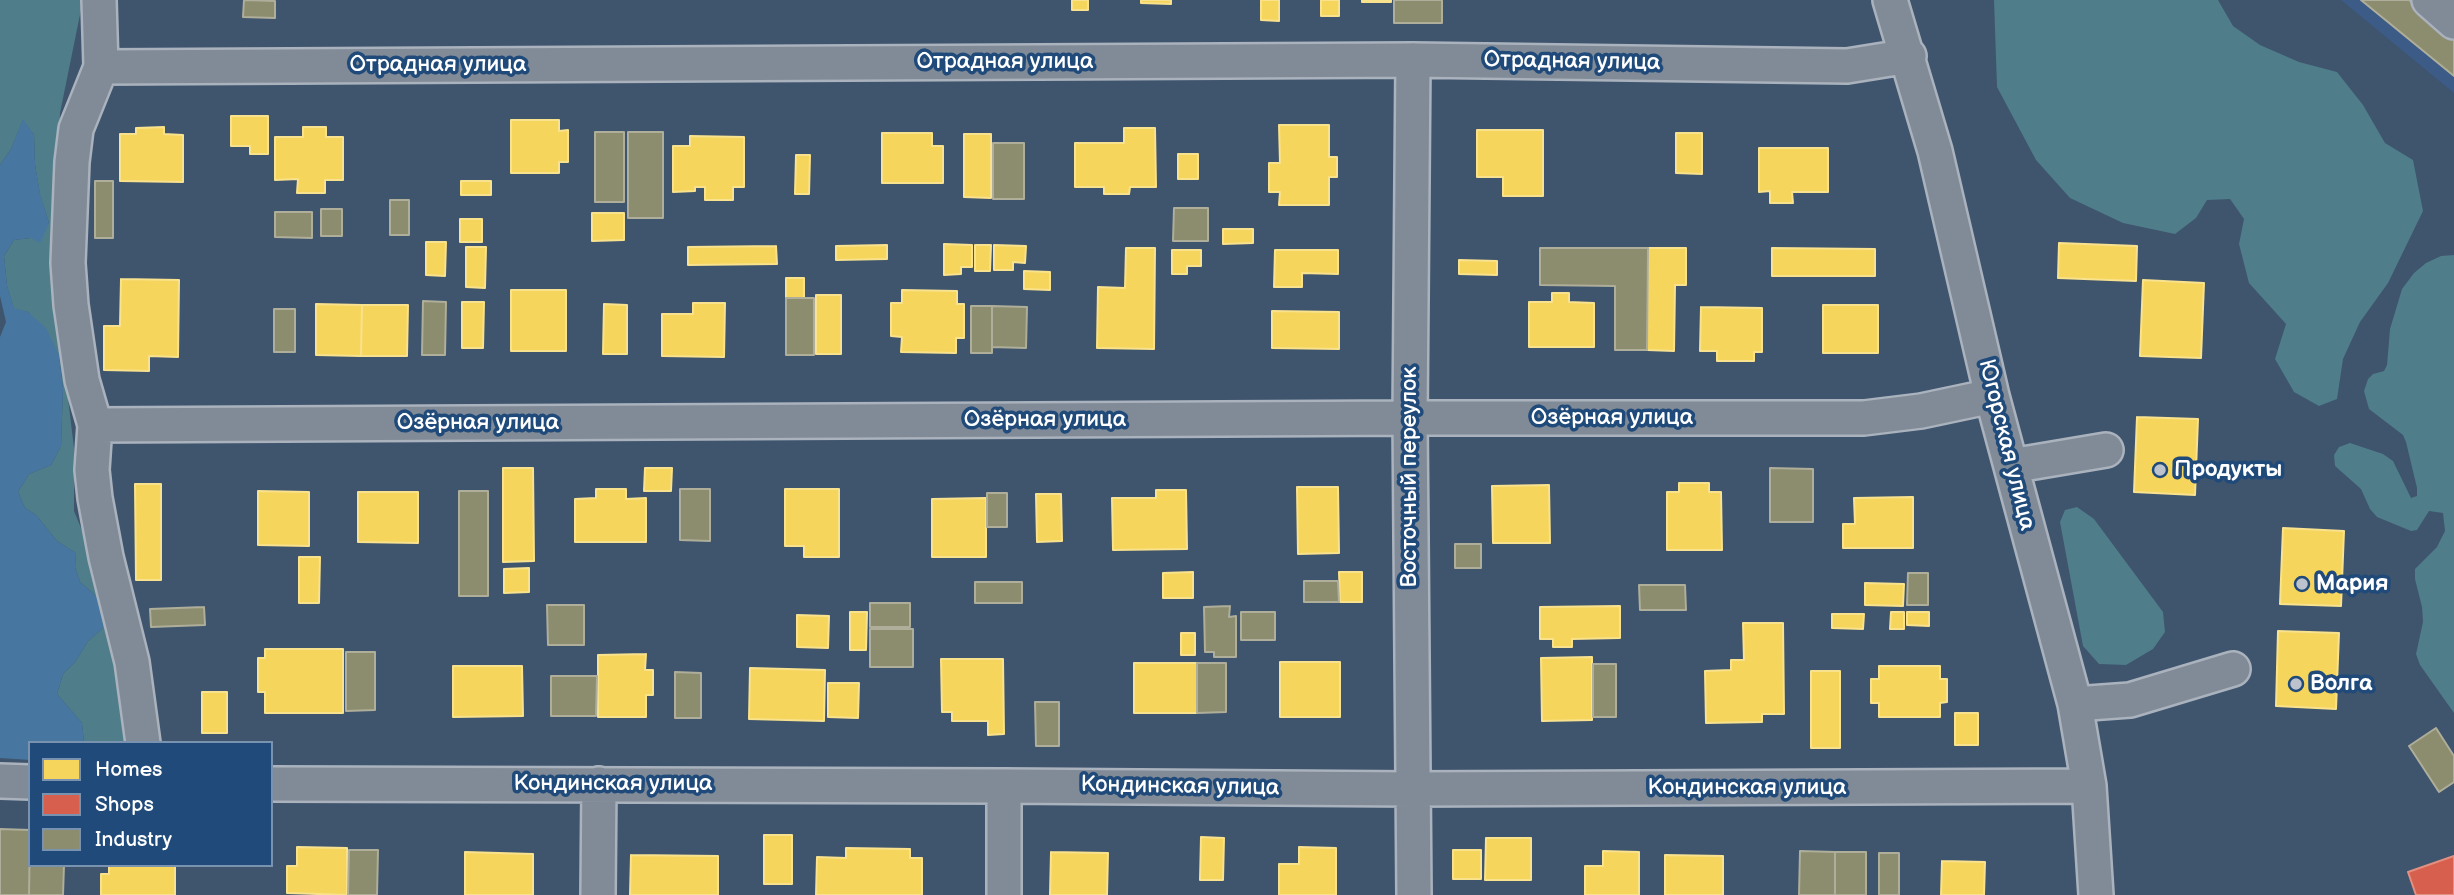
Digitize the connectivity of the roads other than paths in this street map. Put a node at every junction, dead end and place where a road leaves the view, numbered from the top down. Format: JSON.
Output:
{"nodes":[{"id":1,"x":99,"y":0,"type":"edge"},
{"id":2,"x":1890,"y":0,"type":"edge"},
{"id":3,"x":2429,"y":0,"type":"edge"},
{"id":4,"x":2454,"y":22,"type":"edge"},
{"id":5,"x":1909,"y":56,"type":"junction"},
{"id":6,"x":1413,"y":60,"type":"junction"},
{"id":7,"x":101,"y":67,"type":"junction"},
{"id":8,"x":1993,"y":396,"type":"junction"},
{"id":9,"x":1410,"y":418,"type":"junction"},
{"id":10,"x":95,"y":425,"type":"junction"},
{"id":11,"x":2106,"y":450,"type":"dead end"},
{"id":12,"x":2011,"y":466,"type":"junction"},
{"id":13,"x":2233,"y":669,"type":"dead end"},
{"id":14,"x":2075,"y":704,"type":"junction"},
{"id":15,"x":143,"y":741,"type":"edge"},
{"id":16,"x":0,"y":781,"type":"edge"},
{"id":17,"x":28,"y":782,"type":"edge"},
{"id":18,"x":273,"y":784,"type":"edge"},
{"id":19,"x":599,"y":784,"type":"junction"},
{"id":20,"x":1004,"y":786,"type":"junction"},
{"id":21,"x":2089,"y":786,"type":"junction"},
{"id":22,"x":1412,"y":789,"type":"junction"},
{"id":23,"x":598,"y":895,"type":"edge"},
{"id":24,"x":1004,"y":895,"type":"edge"},
{"id":25,"x":1414,"y":895,"type":"edge"},
{"id":26,"x":2096,"y":895,"type":"edge"}],
"edges":[{"from":1,"to":7,"type":"street"},
{"from":2,"to":5,"type":"street","name":"Югорская улица"},
{"from":3,"to":4,"type":"street"},
{"from":5,"to":6,"type":"street","name":"Отрадная улица"},
{"from":5,"to":8,"type":"street","name":"Югорская улица"},
{"from":6,"to":7,"type":"street","name":"Отрадная улица"},
{"from":6,"to":9,"type":"street","name":"Восточный переулок"},
{"from":7,"to":10,"type":"street"},
{"from":8,"to":9,"type":"street","name":"Озёрная улица"},
{"from":8,"to":12,"type":"street","name":"Югорская улица"},
{"from":9,"to":10,"type":"street","name":"Озёрная улица"},
{"from":9,"to":22,"type":"street","name":"Восточный переулок"},
{"from":10,"to":15,"type":"street"},
{"from":11,"to":12,"type":"street"},
{"from":12,"to":14,"type":"street","name":"Югорская улица"},
{"from":13,"to":14,"type":"street"},
{"from":14,"to":21,"type":"street","name":"Югорская улица"},
{"from":16,"to":17,"type":"street"},
{"from":18,"to":19,"type":"street","name":"Кондинская улица"},
{"from":19,"to":20,"type":"street","name":"Кондинская улица"},
{"from":19,"to":23,"type":"street"},
{"from":20,"to":22,"type":"street","name":"Кондинская улица"},
{"from":20,"to":24,"type":"street"},
{"from":21,"to":22,"type":"street","name":"Кондинская улица"},
{"from":21,"to":26,"type":"street","name":"Югорская улица"},
{"from":22,"to":25,"type":"street","name":"Восточный переулок"}]}
